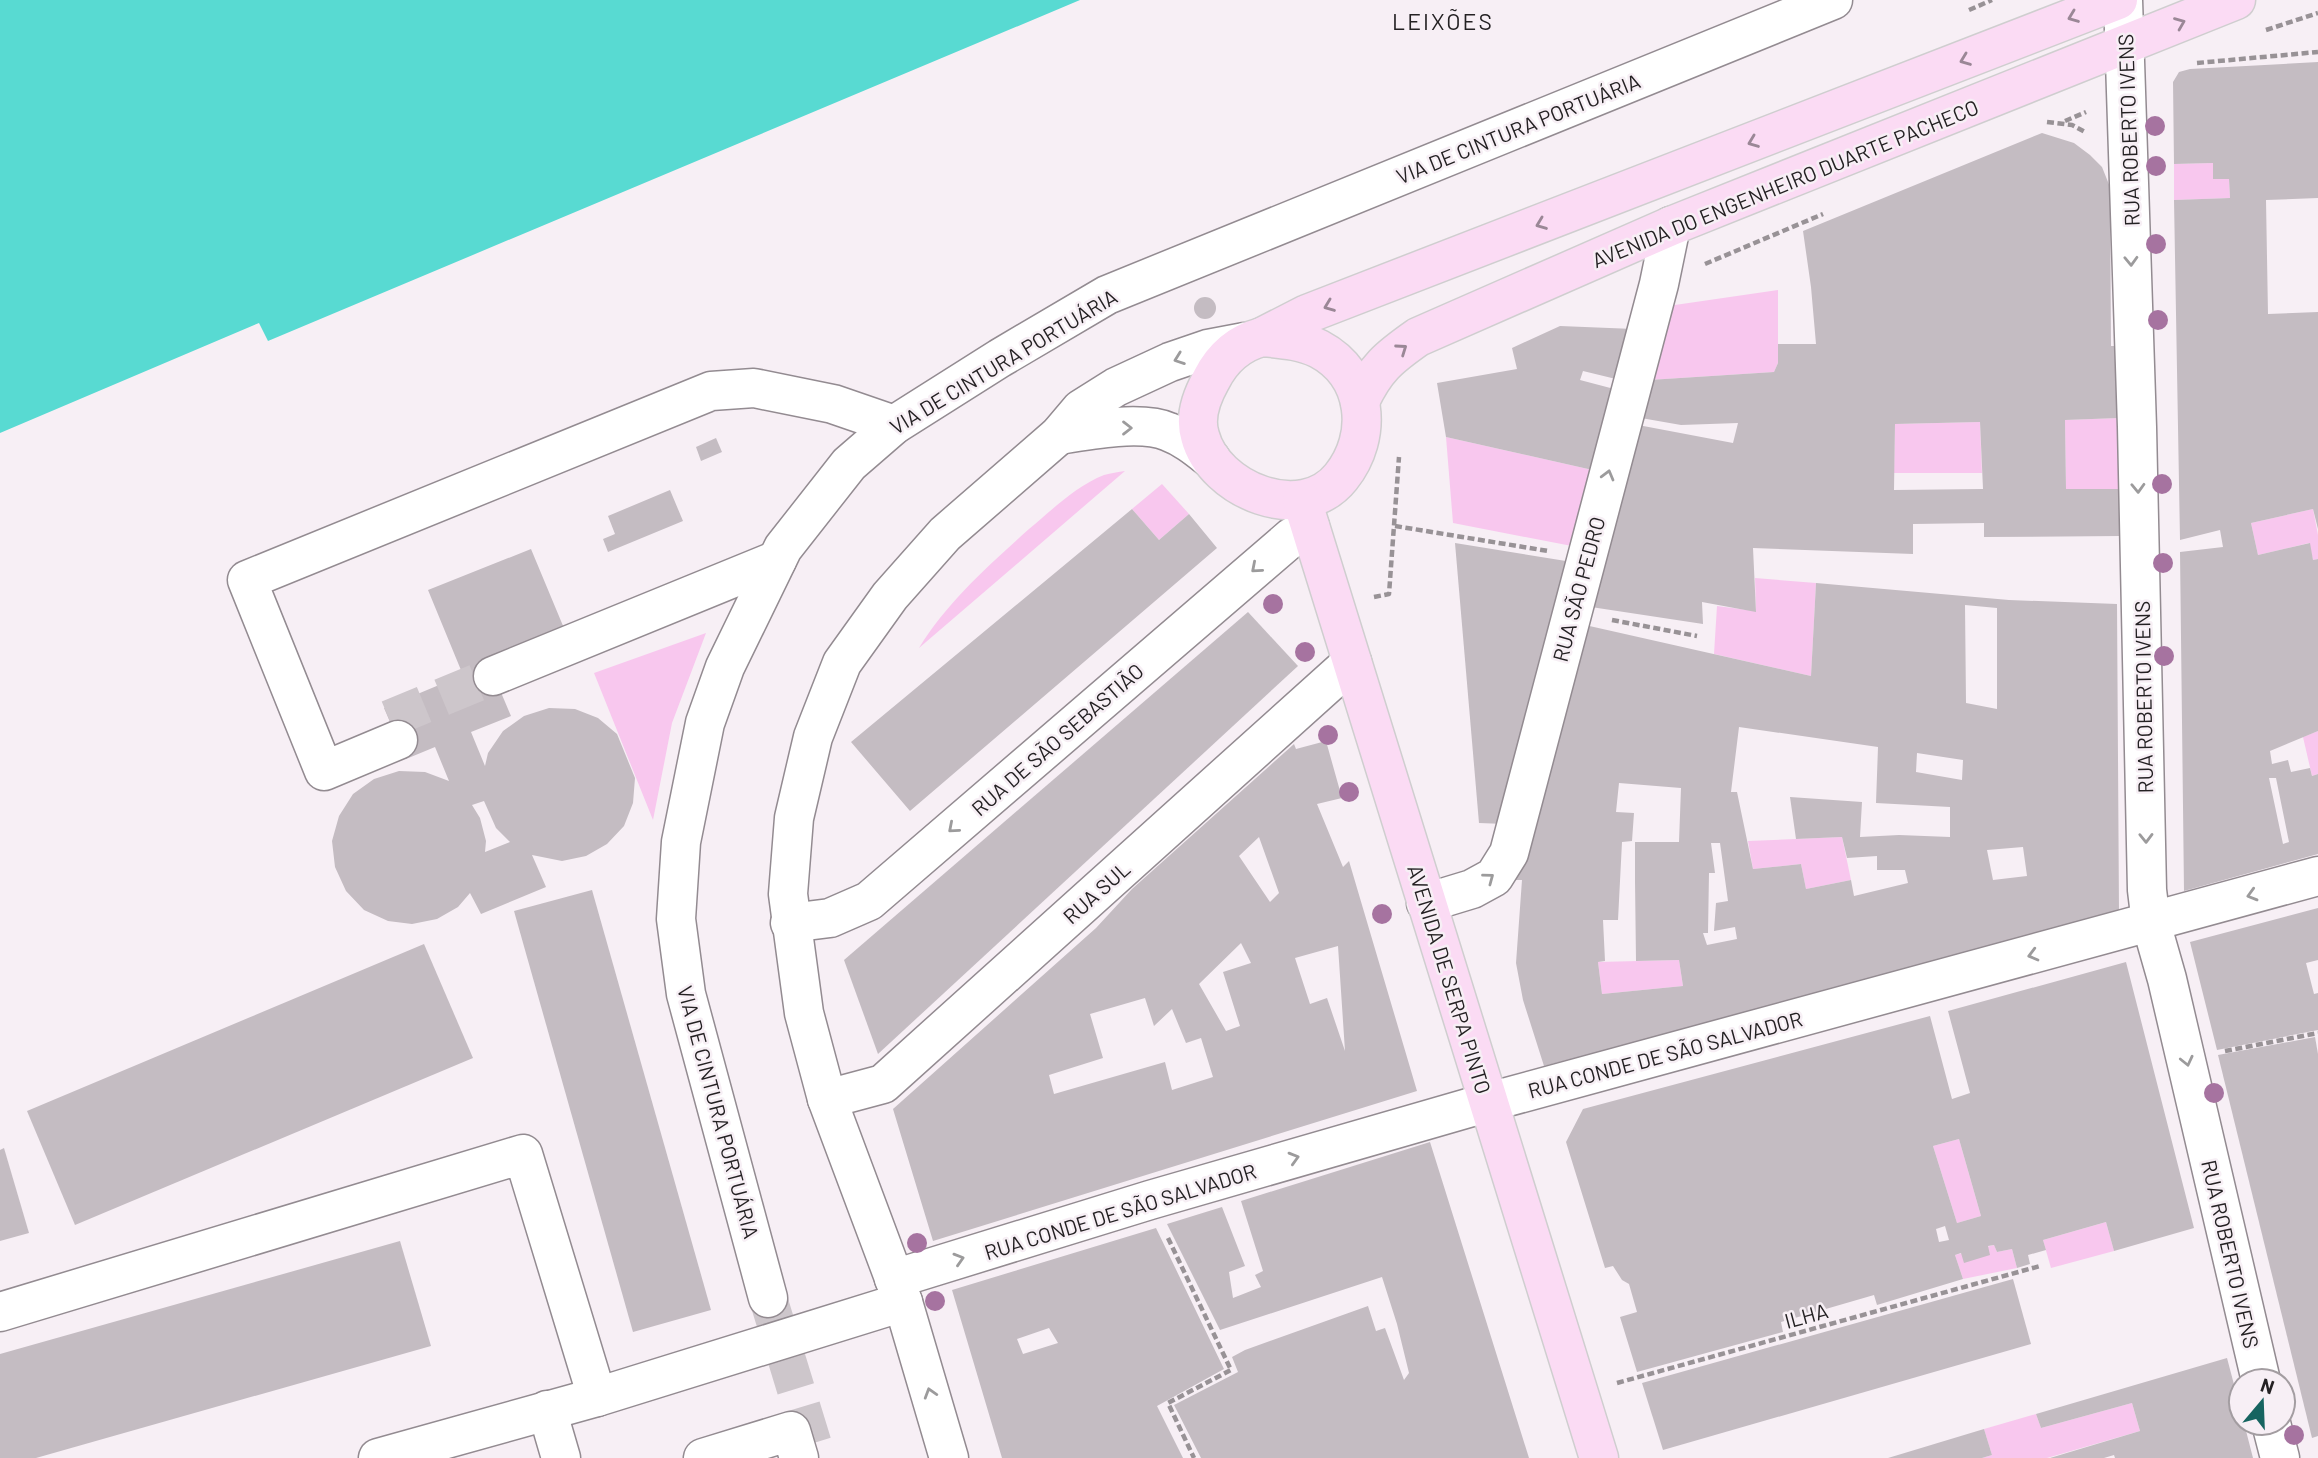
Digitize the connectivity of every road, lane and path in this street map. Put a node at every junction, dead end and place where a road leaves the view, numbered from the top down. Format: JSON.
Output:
{"nodes":[{"id":1,"x":1833,"y":0,"type":"edge"},
{"id":2,"x":2118,"y":0,"type":"edge"},
{"id":3,"x":2123,"y":0,"type":"edge"},
{"id":4,"x":2236,"y":0,"type":"edge"},
{"id":5,"x":2125,"y":46,"type":"junction"},
{"id":6,"x":2318,"y":52,"type":"edge"},
{"id":7,"x":2188,"y":64,"type":"dead end"},
{"id":8,"x":2040,"y":122,"type":"dead end"},
{"id":9,"x":2093,"y":137,"type":"dead end"},
{"id":10,"x":1830,"y":211,"type":"dead end"},
{"id":11,"x":1671,"y":226,"type":"junction"},
{"id":12,"x":1659,"y":284,"type":"junction"},
{"id":13,"x":1253,"y":339,"type":"junction"},
{"id":14,"x":1360,"y":401,"type":"junction"},
{"id":15,"x":894,"y":425,"type":"junction"},
{"id":16,"x":1059,"y":435,"type":"junction"},
{"id":17,"x":1400,"y":451,"type":"dead end"},
{"id":18,"x":1211,"y":459,"type":"junction"},
{"id":19,"x":1306,"y":514,"type":"junction"},
{"id":20,"x":1395,"y":526,"type":"junction"},
{"id":21,"x":1587,"y":557,"type":"junction"},
{"id":22,"x":768,"y":576,"type":"junction"},
{"id":23,"x":1373,"y":597,"type":"dead end"},
{"id":24,"x":1572,"y":612,"type":"junction"},
{"id":25,"x":1697,"y":636,"type":"dead end"},
{"id":26,"x":1352,"y":662,"type":"junction"},
{"id":27,"x":498,"y":687,"type":"tunnel mouth"},
{"id":28,"x":393,"y":730,"type":"tunnel mouth"},
{"id":29,"x":2318,"y":876,"type":"edge"},
{"id":30,"x":1426,"y":903,"type":"junction"},
{"id":31,"x":790,"y":923,"type":"junction"},
{"id":32,"x":2151,"y":923,"type":"junction"},
{"id":33,"x":2318,"y":1033,"type":"edge"},
{"id":34,"x":2186,"y":1058,"type":"junction"},
{"id":35,"x":827,"y":1099,"type":"junction"},
{"id":36,"x":1489,"y":1102,"type":"junction"},
{"id":37,"x":1150,"y":1200,"type":"junction"},
{"id":38,"x":2040,"y":1266,"type":"dead end"},
{"id":39,"x":898,"y":1291,"type":"junction"},
{"id":40,"x":768,"y":1298,"type":"tunnel mouth"},
{"id":41,"x":0,"y":1312,"type":"edge"},
{"id":42,"x":2258,"y":1367,"type":"edge"},
{"id":43,"x":1579,"y":1393,"type":"junction"},
{"id":44,"x":597,"y":1397,"type":"junction"},
{"id":45,"x":547,"y":1410,"type":"junction"},
{"id":46,"x":2275,"y":1437,"type":"edge"},
{"id":47,"x":395,"y":1456,"type":"edge"},
{"id":48,"x":561,"y":1458,"type":"edge"},
{"id":49,"x":703,"y":1458,"type":"edge"},
{"id":50,"x":799,"y":1458,"type":"edge"},
{"id":51,"x":949,"y":1458,"type":"edge"},
{"id":52,"x":1194,"y":1458,"type":"edge"},
{"id":53,"x":1599,"y":1458,"type":"edge"},
{"id":54,"x":2280,"y":1458,"type":"edge"}],
"edges":[{"from":1,"to":15,"type":"street","name":"VIA DE CINTURA PORTUÁRIA"},
{"from":2,"to":13,"type":"main road","one_way":true},
{"from":3,"to":5,"type":"street","name":"RUA ROBERTO IVENS"},
{"from":5,"to":4,"type":"main road","name":"AVENIDA DO ENGENHEIRO DUARTE PACHECO","one_way":true},
{"from":5,"to":11,"type":"main road","name":"AVENIDA DO ENGENHEIRO DUARTE PACHECO"},
{"from":5,"to":32,"type":"street","name":"RUA ROBERTO IVENS","one_way":true},
{"from":6,"to":7,"type":"path"},
{"from":8,"to":9,"type":"path"},
{"from":10,"to":12,"type":"path"},
{"from":11,"to":12,"type":"street","name":"RUA SÃO PEDRO"},
{"from":14,"to":11,"type":"main road","name":"AVENIDA DO ENGENHEIRO DUARTE PACHECO","one_way":true},
{"from":21,"to":12,"type":"street","name":"RUA SÃO PEDRO","one_way":true},
{"from":13,"to":14,"type":"main road"},
{"from":13,"to":16,"type":"street","one_way":true},
{"from":13,"to":18,"type":"main road"},
{"from":14,"to":19,"type":"main road"},
{"from":15,"to":22,"type":"street","name":"VIA DE CINTURA PORTUÁRIA"},
{"from":15,"to":28,"type":"street"},
{"from":16,"to":18,"type":"street","one_way":true},
{"from":16,"to":31,"type":"street"},
{"from":17,"to":20,"type":"path"},
{"from":18,"to":19,"type":"main road"},
{"from":19,"to":26,"type":"main road","name":"AVENIDA DE SERPA PINTO"},
{"from":19,"to":31,"type":"street","name":"RUA DE SÃO SEBASTIÃO","one_way":true},
{"from":20,"to":21,"type":"path"},
{"from":20,"to":23,"type":"path"},
{"from":21,"to":24,"type":"street","name":"RUA SÃO PEDRO"},
{"from":22,"to":27,"type":"street"},
{"from":22,"to":40,"type":"street","name":"VIA DE CINTURA PORTUÁRIA"},
{"from":24,"to":25,"type":"path"},
{"from":30,"to":24,"type":"street","name":"RUA SÃO PEDRO","one_way":true},
{"from":26,"to":30,"type":"main road","name":"AVENIDA DE SERPA PINTO"},
{"from":26,"to":35,"type":"street","name":"RUA SUL"},
{"from":29,"to":32,"type":"street","name":"RUA CONDE DE SÃO SALVADOR","one_way":true},
{"from":30,"to":36,"type":"main road","name":"AVENIDA DE SERPA PINTO"},
{"from":31,"to":35,"type":"street"},
{"from":32,"to":34,"type":"street","name":"RUA ROBERTO IVENS"},
{"from":32,"to":36,"type":"street","name":"RUA CONDE DE SÃO SALVADOR","one_way":true},
{"from":33,"to":34,"type":"path"},
{"from":34,"to":42,"type":"street","name":"RUA ROBERTO IVENS","one_way":true},
{"from":35,"to":39,"type":"street"},
{"from":37,"to":36,"type":"street","name":"RUA CONDE DE SÃO SALVADOR","one_way":true},
{"from":36,"to":43,"type":"main road","name":"AVENIDA DE SERPA PINTO"},
{"from":39,"to":37,"type":"street","name":"RUA CONDE DE SÃO SALVADOR","one_way":true},
{"from":37,"to":52,"type":"path"},
{"from":38,"to":43,"type":"path","name":"ILHA"},
{"from":39,"to":44,"type":"street","name":"RUA CONDE DE SÃO SALVADOR"},
{"from":51,"to":39,"type":"street","one_way":true},
{"from":41,"to":44,"type":"street"},
{"from":43,"to":53,"type":"main road","name":"AVENIDA DE SERPA PINTO"},
{"from":44,"to":45,"type":"street","name":"RUA CONDE DE SÃO SALVADOR"},
{"from":45,"to":47,"type":"street","name":"RUA CONDE DE SÃO SALVADOR"},
{"from":45,"to":48,"type":"street"},
{"from":46,"to":54,"type":"street"},
{"from":49,"to":50,"type":"street"}]}
